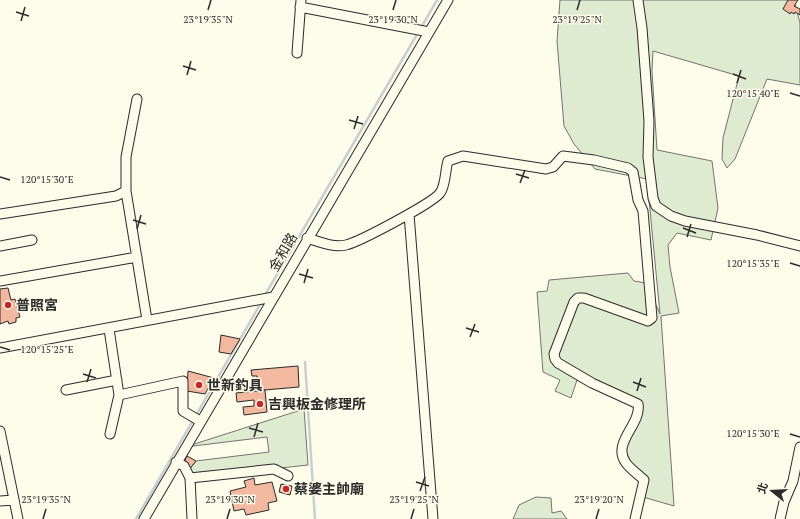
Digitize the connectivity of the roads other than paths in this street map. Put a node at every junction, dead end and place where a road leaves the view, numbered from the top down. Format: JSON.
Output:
{"nodes":[{"id":1,"x":448,"y":0,"type":"edge"},
{"id":2,"x":638,"y":0,"type":"edge"},
{"id":3,"x":300,"y":3,"type":"edge"},
{"id":4,"x":429,"y":32,"type":"junction"},
{"id":5,"x":297,"y":52,"type":"dead end"},
{"id":6,"x":137,"y":99,"type":"dead end"},
{"id":7,"x":126,"y":190,"type":"junction"},
{"id":8,"x":656,"y":206,"type":"junction"},
{"id":9,"x":643,"y":211,"type":"junction"},
{"id":10,"x":0,"y":214,"type":"edge"},
{"id":11,"x":409,"y":214,"type":"junction"},
{"id":12,"x":307,"y":238,"type":"junction"},
{"id":13,"x":32,"y":240,"type":"dead end"},
{"id":14,"x":0,"y":246,"type":"edge"},
{"id":15,"x":800,"y":246,"type":"edge"},
{"id":16,"x":137,"y":257,"type":"junction"},
{"id":17,"x":0,"y":281,"type":"edge"},
{"id":18,"x":272,"y":297,"type":"junction"},
{"id":19,"x":147,"y":320,"type":"junction"},
{"id":20,"x":109,"y":329,"type":"junction"},
{"id":21,"x":0,"y":348,"type":"edge"},
{"id":22,"x":117,"y":380,"type":"junction"},
{"id":23,"x":66,"y":390,"type":"dead end"},
{"id":24,"x":119,"y":396,"type":"junction"},
{"id":25,"x":200,"y":421,"type":"junction"},
{"id":26,"x":0,"y":431,"type":"edge"},
{"id":27,"x":110,"y":434,"type":"dead end"},
{"id":28,"x":800,"y":447,"type":"edge"},
{"id":29,"x":176,"y":462,"type":"junction"},
{"id":30,"x":288,"y":476,"type":"dead end"},
{"id":31,"x":190,"y":478,"type":"junction"},
{"id":32,"x":14,"y":500,"type":"junction"},
{"id":33,"x":0,"y":501,"type":"edge"},
{"id":34,"x":18,"y":519,"type":"edge"},
{"id":35,"x":144,"y":519,"type":"edge"},
{"id":36,"x":192,"y":519,"type":"edge"},
{"id":37,"x":433,"y":519,"type":"edge"},
{"id":38,"x":635,"y":519,"type":"edge"},
{"id":39,"x":780,"y":519,"type":"edge"}],
"edges":[{"from":1,"to":4,"type":"street","name":"金和路"},
{"from":2,"to":8,"type":"street"},
{"from":3,"to":4,"type":"street"},
{"from":3,"to":5,"type":"street"},
{"from":4,"to":12,"type":"street","name":"金和路"},
{"from":6,"to":7,"type":"street"},
{"from":7,"to":10,"type":"street"},
{"from":7,"to":16,"type":"street"},
{"from":8,"to":9,"type":"street"},
{"from":8,"to":15,"type":"street"},
{"from":9,"to":11,"type":"street"},
{"from":9,"to":38,"type":"street"},
{"from":11,"to":12,"type":"street"},
{"from":11,"to":37,"type":"street"},
{"from":12,"to":18,"type":"street","name":"金和路"},
{"from":13,"to":14,"type":"street"},
{"from":16,"to":17,"type":"street"},
{"from":16,"to":19,"type":"street"},
{"from":18,"to":19,"type":"street"},
{"from":18,"to":25,"type":"street","name":"金和路"},
{"from":19,"to":20,"type":"street"},
{"from":20,"to":21,"type":"street"},
{"from":20,"to":22,"type":"street"},
{"from":22,"to":23,"type":"street"},
{"from":22,"to":24,"type":"street"},
{"from":24,"to":25,"type":"street"},
{"from":24,"to":27,"type":"street"},
{"from":25,"to":29,"type":"street","name":"金和路"},
{"from":26,"to":32,"type":"street"},
{"from":28,"to":39,"type":"street"},
{"from":29,"to":31,"type":"street"},
{"from":29,"to":35,"type":"street","name":"金和路"},
{"from":30,"to":31,"type":"street"},
{"from":31,"to":36,"type":"street"},
{"from":32,"to":33,"type":"street"},
{"from":32,"to":34,"type":"street"}]}
